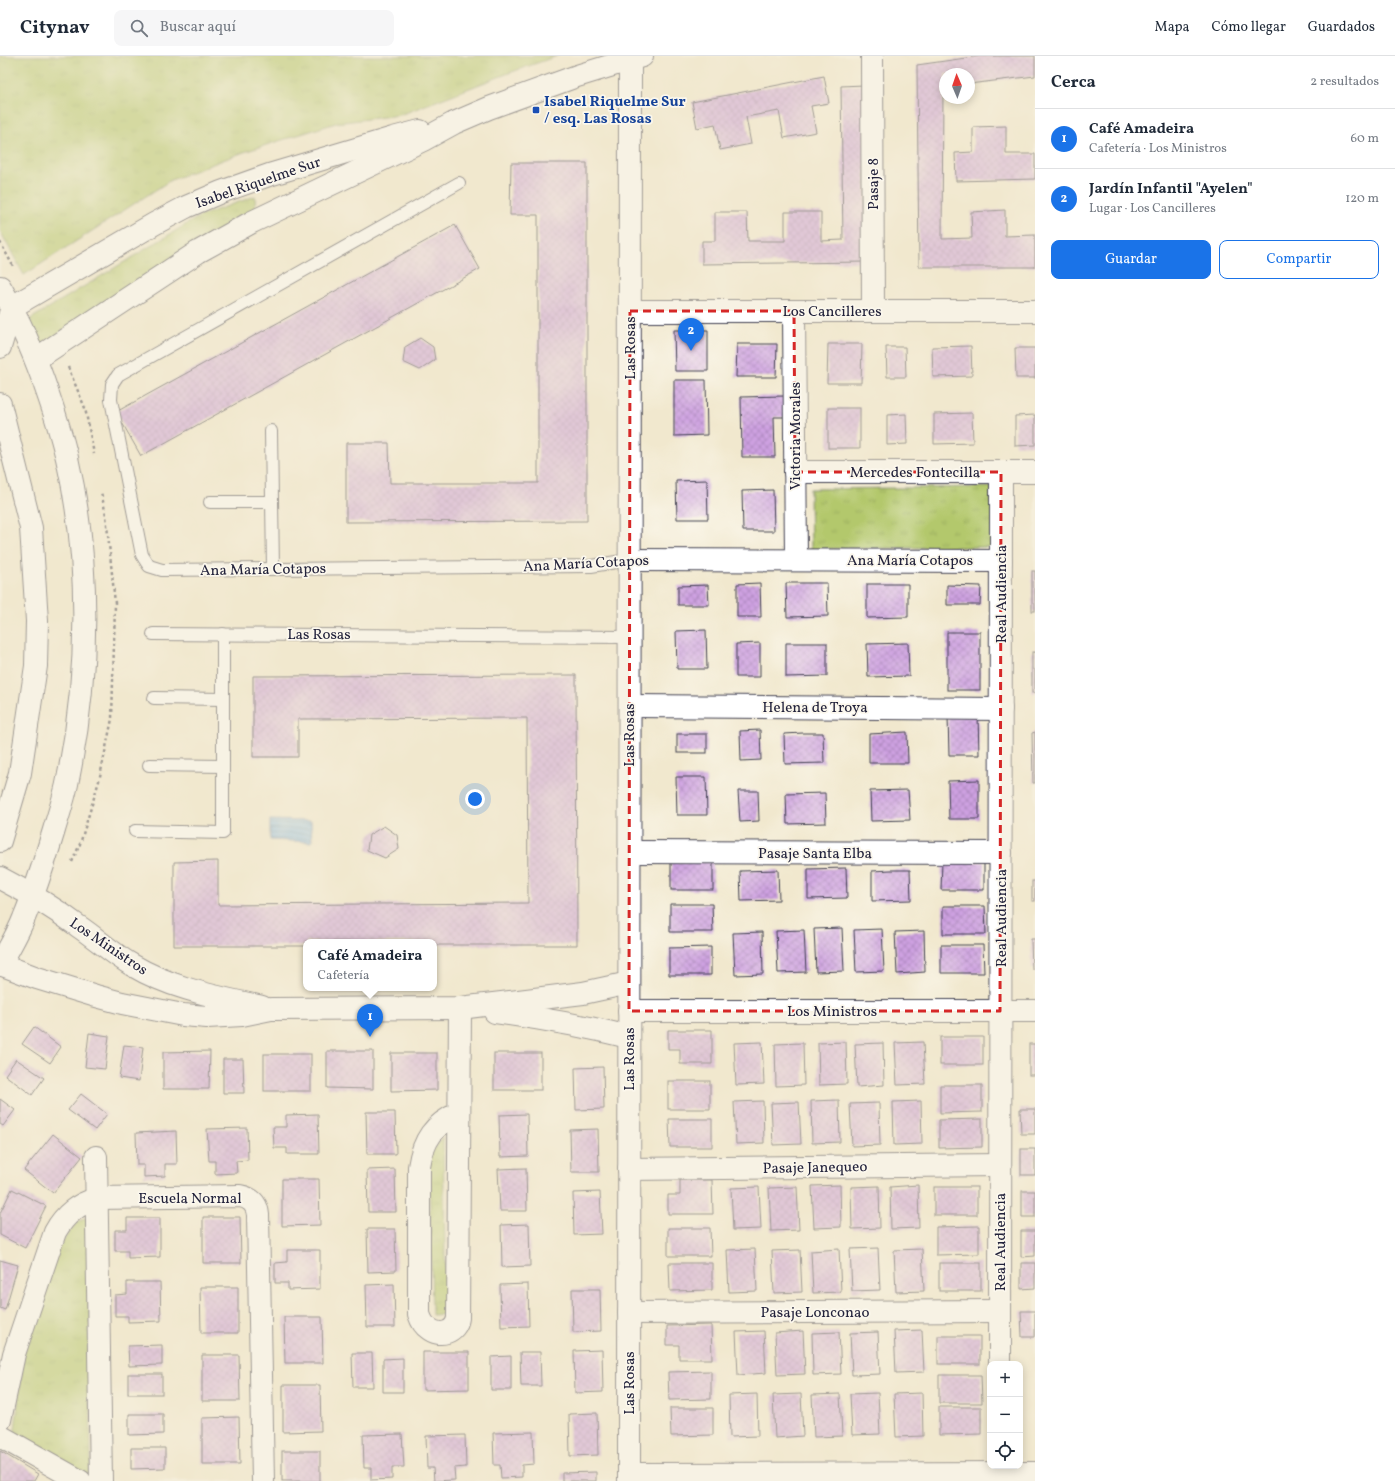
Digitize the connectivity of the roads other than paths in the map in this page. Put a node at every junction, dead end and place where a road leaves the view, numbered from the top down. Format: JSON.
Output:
{"nodes":[{"id":1,"x":872,"y":56,"type":"edge"},
{"id":2,"x":636,"y":58,"type":"edge"},
{"id":3,"x":454,"y":123,"type":"junction"},
{"id":4,"x":459,"y":183,"type":"dead end"},
{"id":5,"x":0,"y":287,"type":"edge"},
{"id":6,"x":12,"y":307,"type":"junction"},
{"id":7,"x":630,"y":311,"type":"junction"},
{"id":8,"x":794,"y":311,"type":"junction"},
{"id":9,"x":873,"y":311,"type":"junction"},
{"id":10,"x":1035,"y":312,"type":"edge"},
{"id":11,"x":0,"y":347,"type":"edge"},
{"id":12,"x":36,"y":359,"type":"junction"},
{"id":13,"x":0,"y":404,"type":"edge"},
{"id":14,"x":271,"y":431,"type":"dead end"},
{"id":15,"x":795,"y":472,"type":"junction"},
{"id":16,"x":1001,"y":472,"type":"junction"},
{"id":17,"x":1035,"y":472,"type":"edge"},
{"id":18,"x":210,"y":502,"type":"dead end"},
{"id":19,"x":272,"y":502,"type":"junction"},
{"id":20,"x":629,"y":560,"type":"junction"},
{"id":21,"x":796,"y":560,"type":"junction"},
{"id":22,"x":1001,"y":561,"type":"junction"},
{"id":23,"x":273,"y":569,"type":"junction"},
{"id":24,"x":153,"y":634,"type":"dead end"},
{"id":25,"x":223,"y":634,"type":"junction"},
{"id":26,"x":629,"y":637,"type":"junction"},
{"id":27,"x":154,"y":698,"type":"dead end"},
{"id":28,"x":223,"y":699,"type":"junction"},
{"id":29,"x":630,"y":706,"type":"junction"},
{"id":30,"x":1001,"y":709,"type":"junction"},
{"id":31,"x":150,"y":765,"type":"dead end"},
{"id":32,"x":223,"y":766,"type":"junction"},
{"id":33,"x":135,"y":830,"type":"dead end"},
{"id":34,"x":0,"y":841,"type":"edge"},
{"id":35,"x":629,"y":852,"type":"junction"},
{"id":36,"x":1000,"y":853,"type":"junction"},
{"id":37,"x":0,"y":878,"type":"edge"},
{"id":38,"x":33,"y":895,"type":"junction"},
{"id":39,"x":0,"y":964,"type":"edge"},
{"id":40,"x":629,"y":983,"type":"junction"},
{"id":41,"x":460,"y":1008,"type":"junction"},
{"id":42,"x":271,"y":1009,"type":"junction"},
{"id":43,"x":629,"y":1011,"type":"junction"},
{"id":44,"x":1000,"y":1011,"type":"junction"},
{"id":45,"x":1035,"y":1011,"type":"edge"},
{"id":46,"x":629,"y":1037,"type":"junction"},
{"id":47,"x":459,"y":1113,"type":"junction"},
{"id":48,"x":96,"y":1157,"type":"dead end"},
{"id":49,"x":1000,"y":1165,"type":"junction"},
{"id":50,"x":629,"y":1169,"type":"junction"},
{"id":51,"x":98,"y":1198,"type":"junction"},
{"id":52,"x":1000,"y":1311,"type":"junction"},
{"id":53,"x":629,"y":1313,"type":"junction"},
{"id":54,"x":1000,"y":1361,"type":"edge"},
{"id":55,"x":0,"y":1420,"type":"edge"},
{"id":56,"x":0,"y":1436,"type":"edge"},
{"id":57,"x":1000,"y":1473,"type":"edge"},
{"id":58,"x":1035,"y":1473,"type":"edge"},
{"id":59,"x":629,"y":1478,"type":"edge"},
{"id":60,"x":80,"y":1481,"type":"edge"},
{"id":61,"x":101,"y":1481,"type":"edge"},
{"id":62,"x":263,"y":1481,"type":"edge"}],
"edges":[{"from":1,"to":9,"type":"street","name":"Pasaje 8"},
{"from":2,"to":3,"type":"street","name":"Isabel Riquelme Sur"},
{"from":2,"to":7,"type":"street","name":"Las Rosas"},
{"from":3,"to":6,"type":"street","name":"Isabel Riquelme Sur"},
{"from":3,"to":12,"type":"street","name":"Isabel Riquelme Sur"},
{"from":4,"to":23,"type":"lane","name":"Ana María Cotapos"},
{"from":5,"to":6,"type":"street"},
{"from":6,"to":11,"type":"street"},
{"from":6,"to":12,"type":"street"},
{"from":7,"to":8,"type":"street","name":"Los Cancilleres"},
{"from":7,"to":20,"type":"street","name":"Las Rosas"},
{"from":8,"to":9,"type":"street","name":"Los Cancilleres"},
{"from":8,"to":15,"type":"street","name":"Victoria Morales"},
{"from":9,"to":10,"type":"street","name":"Los Cancilleres"},
{"from":12,"to":38,"type":"street"},
{"from":13,"to":34,"type":"street"},
{"from":14,"to":19,"type":"lane"},
{"from":15,"to":16,"type":"street","name":"Mercedes Fontecilla"},
{"from":15,"to":21,"type":"street","name":"Victoria Morales"},
{"from":16,"to":17,"type":"street","name":"Mercedes Fontecilla"},
{"from":16,"to":22,"type":"street","name":"Real Audiencia"},
{"from":18,"to":19,"type":"lane"},
{"from":19,"to":23,"type":"lane"},
{"from":20,"to":21,"type":"street","name":"Ana María Cotapos"},
{"from":20,"to":23,"type":"lane","name":"Ana María Cotapos"},
{"from":20,"to":26,"type":"street","name":"Las Rosas"},
{"from":21,"to":22,"type":"street","name":"Ana María Cotapos"},
{"from":22,"to":30,"type":"street","name":"Real Audiencia"},
{"from":24,"to":25,"type":"lane","name":"Las Rosas"},
{"from":25,"to":26,"type":"lane","name":"Las Rosas"},
{"from":25,"to":28,"type":"lane"},
{"from":26,"to":29,"type":"street","name":"Las Rosas"},
{"from":27,"to":28,"type":"lane"},
{"from":28,"to":32,"type":"lane"},
{"from":29,"to":30,"type":"street","name":"Helena de Troya"},
{"from":29,"to":35,"type":"street","name":"Las Rosas"},
{"from":30,"to":36,"type":"street","name":"Real Audiencia"},
{"from":31,"to":32,"type":"lane"},
{"from":32,"to":33,"type":"lane"},
{"from":35,"to":36,"type":"street","name":"Pasaje Santa Elba"},
{"from":35,"to":40,"type":"street","name":"Las Rosas"},
{"from":36,"to":44,"type":"street","name":"Real Audiencia"},
{"from":37,"to":38,"type":"street","name":"Los Ministros"},
{"from":38,"to":39,"type":"street"},
{"from":38,"to":42,"type":"street","name":"Los Ministros"},
{"from":39,"to":42,"type":"street","name":"Los Ministros"},
{"from":40,"to":41,"type":"street","name":"Los Ministros"},
{"from":40,"to":43,"type":"street","name":"Las Rosas"},
{"from":41,"to":42,"type":"street","name":"Los Ministros"},
{"from":41,"to":46,"type":"street","name":"Los Ministros"},
{"from":41,"to":47,"type":"street"},
{"from":43,"to":44,"type":"street","name":"Los Ministros"},
{"from":43,"to":46,"type":"street","name":"Las Rosas"},
{"from":44,"to":45,"type":"street","name":"Los Ministros"},
{"from":44,"to":49,"type":"street","name":"Real Audiencia"},
{"from":46,"to":50,"type":"street","name":"Las Rosas"},
{"from":47,"to":47,"type":"street"},
{"from":48,"to":51,"type":"street"},
{"from":49,"to":50,"type":"street","name":"Pasaje Janequeo"},
{"from":49,"to":52,"type":"street","name":"Real Audiencia"},
{"from":50,"to":53,"type":"street","name":"Las Rosas"},
{"from":51,"to":55,"type":"street","name":"Escuela Normal"},
{"from":51,"to":61,"type":"street"},
{"from":51,"to":62,"type":"street","name":"Escuela Normal"},
{"from":52,"to":53,"type":"street","name":"Pasaje Lonconao"},
{"from":52,"to":54,"type":"street","name":"Real Audiencia"},
{"from":53,"to":59,"type":"street","name":"Las Rosas"},
{"from":56,"to":60,"type":"street"},
{"from":57,"to":58,"type":"street"},
{"from":57,"to":59,"type":"street"}]}
